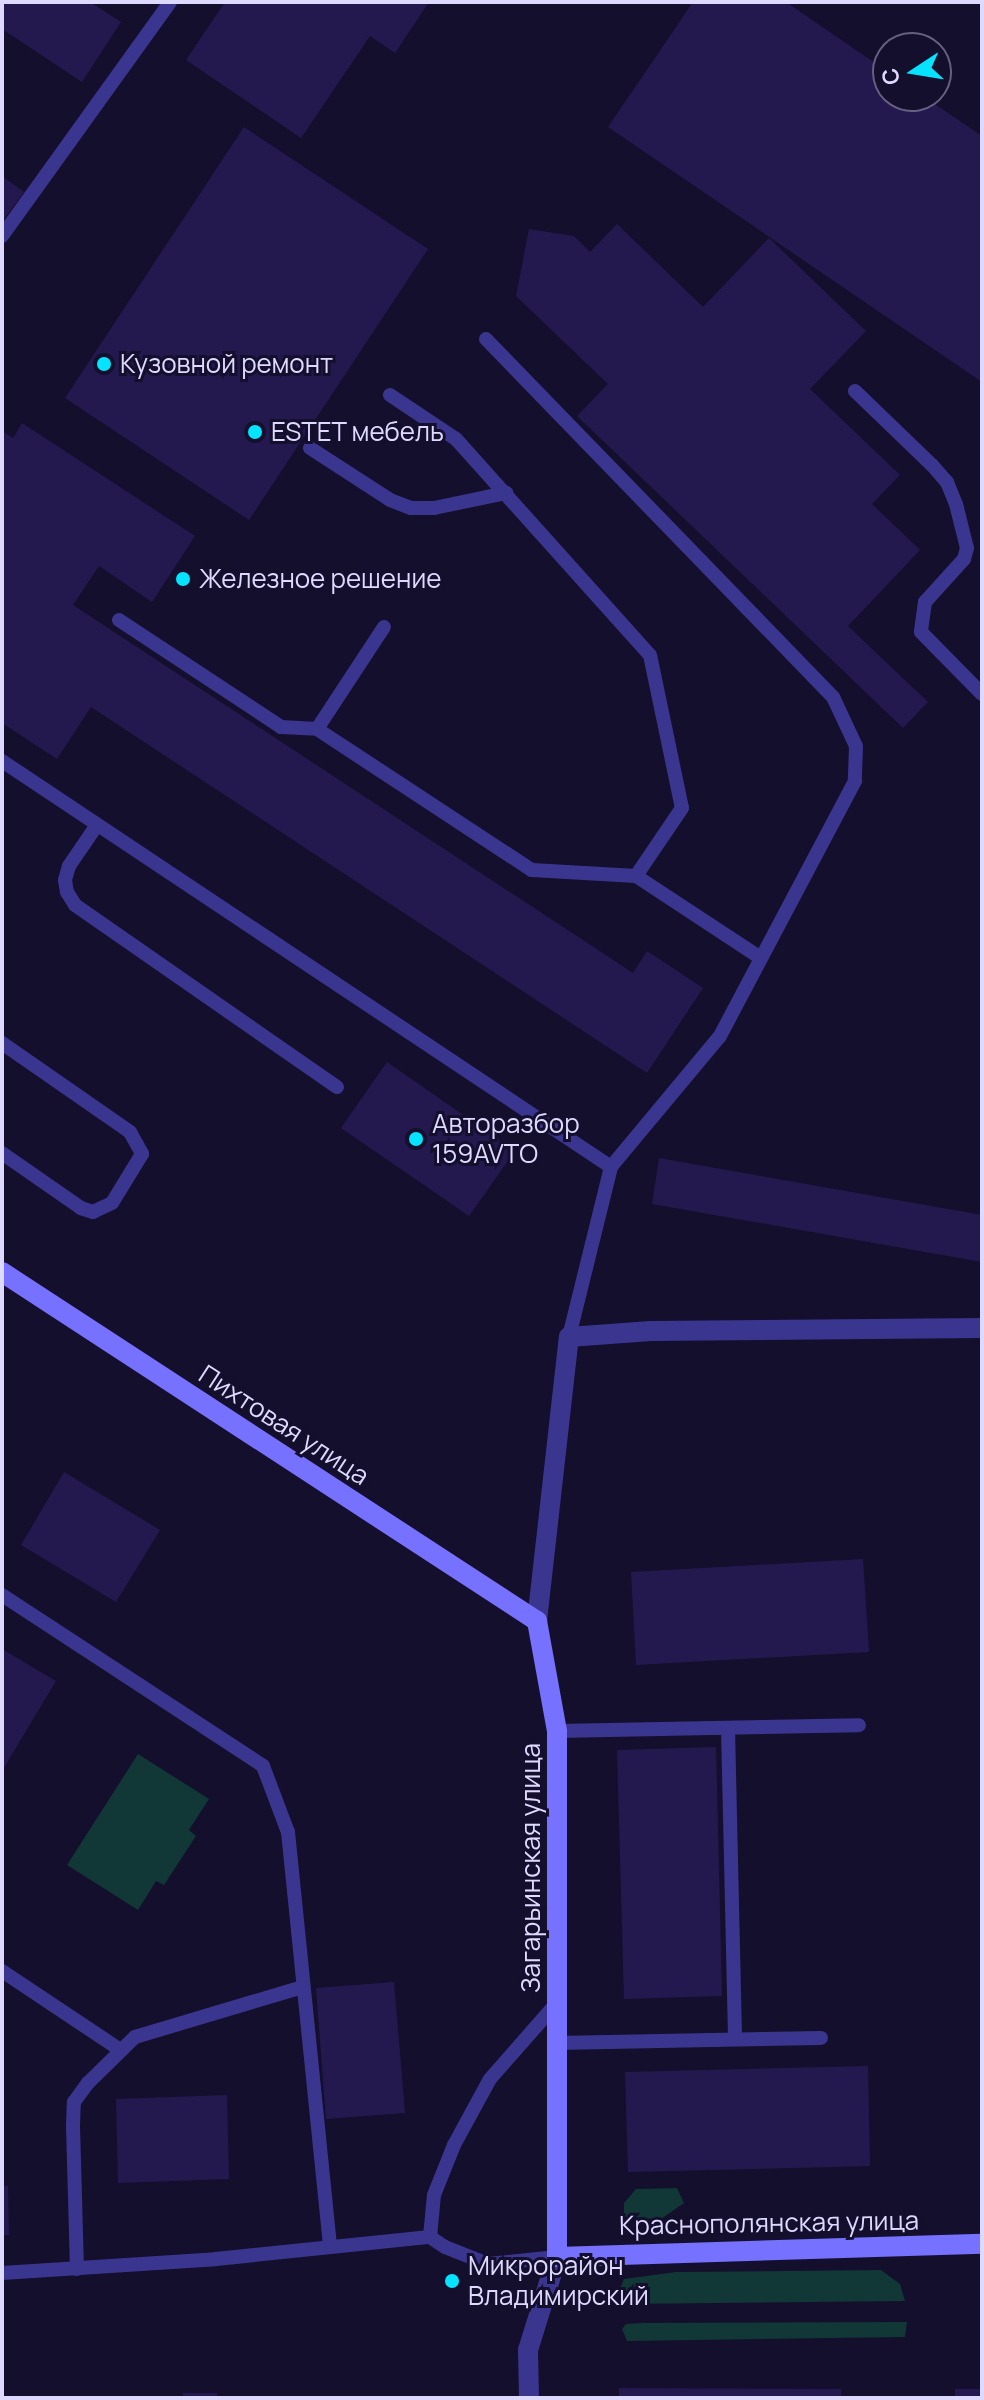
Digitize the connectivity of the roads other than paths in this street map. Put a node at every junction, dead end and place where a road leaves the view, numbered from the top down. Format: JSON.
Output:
{"nodes":[{"id":1,"x":170,"y":2,"type":"edge"},
{"id":2,"x":2,"y":236,"type":"edge"},
{"id":3,"x":486,"y":339,"type":"dead end"},
{"id":4,"x":855,"y":391,"type":"dead end"},
{"id":5,"x":390,"y":395,"type":"dead end"},
{"id":6,"x":310,"y":448,"type":"dead end"},
{"id":7,"x":506,"y":493,"type":"junction"},
{"id":8,"x":119,"y":620,"type":"dead end"},
{"id":9,"x":384,"y":627,"type":"dead end"},
{"id":10,"x":982,"y":694,"type":"edge"},
{"id":11,"x":317,"y":729,"type":"junction"},
{"id":12,"x":2,"y":761,"type":"edge"},
{"id":13,"x":97,"y":825,"type":"junction"},
{"id":14,"x":636,"y":876,"type":"junction"},
{"id":15,"x":761,"y":958,"type":"junction"},
{"id":16,"x":2,"y":1043,"type":"edge"},
{"id":17,"x":337,"y":1087,"type":"dead end"},
{"id":18,"x":2,"y":1153,"type":"edge"},
{"id":19,"x":611,"y":1167,"type":"junction"},
{"id":20,"x":2,"y":1272,"type":"edge"},
{"id":21,"x":982,"y":1328,"type":"edge"},
{"id":22,"x":569,"y":1337,"type":"junction"},
{"id":23,"x":2,"y":1595,"type":"edge"},
{"id":24,"x":537,"y":1621,"type":"junction"},
{"id":25,"x":859,"y":1725,"type":"dead end"},
{"id":26,"x":728,"y":1728,"type":"junction"},
{"id":27,"x":557,"y":1731,"type":"junction"},
{"id":28,"x":2,"y":1971,"type":"edge"},
{"id":29,"x":303,"y":1987,"type":"junction"},
{"id":30,"x":556,"y":2004,"type":"junction"},
{"id":31,"x":821,"y":2038,"type":"dead end"},
{"id":32,"x":735,"y":2039,"type":"junction"},
{"id":33,"x":556,"y":2043,"type":"junction"},
{"id":34,"x":119,"y":2049,"type":"junction"},
{"id":35,"x":430,"y":2237,"type":"junction"},
{"id":36,"x":982,"y":2244,"type":"edge"},
{"id":37,"x":330,"y":2247,"type":"junction"},
{"id":38,"x":557,"y":2257,"type":"junction"},
{"id":39,"x":77,"y":2269,"type":"junction"},
{"id":40,"x":2,"y":2273,"type":"edge"},
{"id":41,"x":529,"y":2398,"type":"edge"}],
"edges":[{"from":1,"to":2,"type":"lane"},
{"from":3,"to":15,"type":"lane"},
{"from":4,"to":10,"type":"lane"},
{"from":5,"to":7,"type":"lane"},
{"from":6,"to":7,"type":"lane"},
{"from":7,"to":14,"type":"lane"},
{"from":8,"to":11,"type":"lane"},
{"from":9,"to":11,"type":"lane"},
{"from":11,"to":14,"type":"lane"},
{"from":12,"to":13,"type":"lane"},
{"from":13,"to":17,"type":"lane"},
{"from":13,"to":19,"type":"lane"},
{"from":14,"to":15,"type":"lane"},
{"from":15,"to":19,"type":"lane"},
{"from":16,"to":18,"type":"lane"},
{"from":19,"to":22,"type":"lane"},
{"from":20,"to":24,"type":"main road","name":"Пихтовая улица"},
{"from":21,"to":22,"type":"street"},
{"from":22,"to":24,"type":"street","name":"Загарьинская улица"},
{"from":23,"to":29,"type":"lane"},
{"from":24,"to":27,"type":"main road","name":"Загарьинская улица"},
{"from":25,"to":26,"type":"lane"},
{"from":26,"to":27,"type":"lane"},
{"from":26,"to":32,"type":"lane"},
{"from":27,"to":30,"type":"main road","name":"Загарьинская улица"},
{"from":28,"to":34,"type":"lane"},
{"from":29,"to":34,"type":"lane"},
{"from":29,"to":37,"type":"lane"},
{"from":30,"to":33,"type":"main road","name":"Загарьинская улица"},
{"from":30,"to":35,"type":"lane"},
{"from":31,"to":32,"type":"lane"},
{"from":32,"to":33,"type":"lane"},
{"from":33,"to":38,"type":"main road","name":"Загарьинская улица"},
{"from":34,"to":39,"type":"lane"},
{"from":35,"to":37,"type":"lane"},
{"from":35,"to":38,"type":"lane"},
{"from":36,"to":38,"type":"main road","name":"Краснополянская улица"},
{"from":37,"to":39,"type":"lane"},
{"from":38,"to":41,"type":"street","name":"Загарьинская улица"},
{"from":39,"to":40,"type":"lane"}]}
